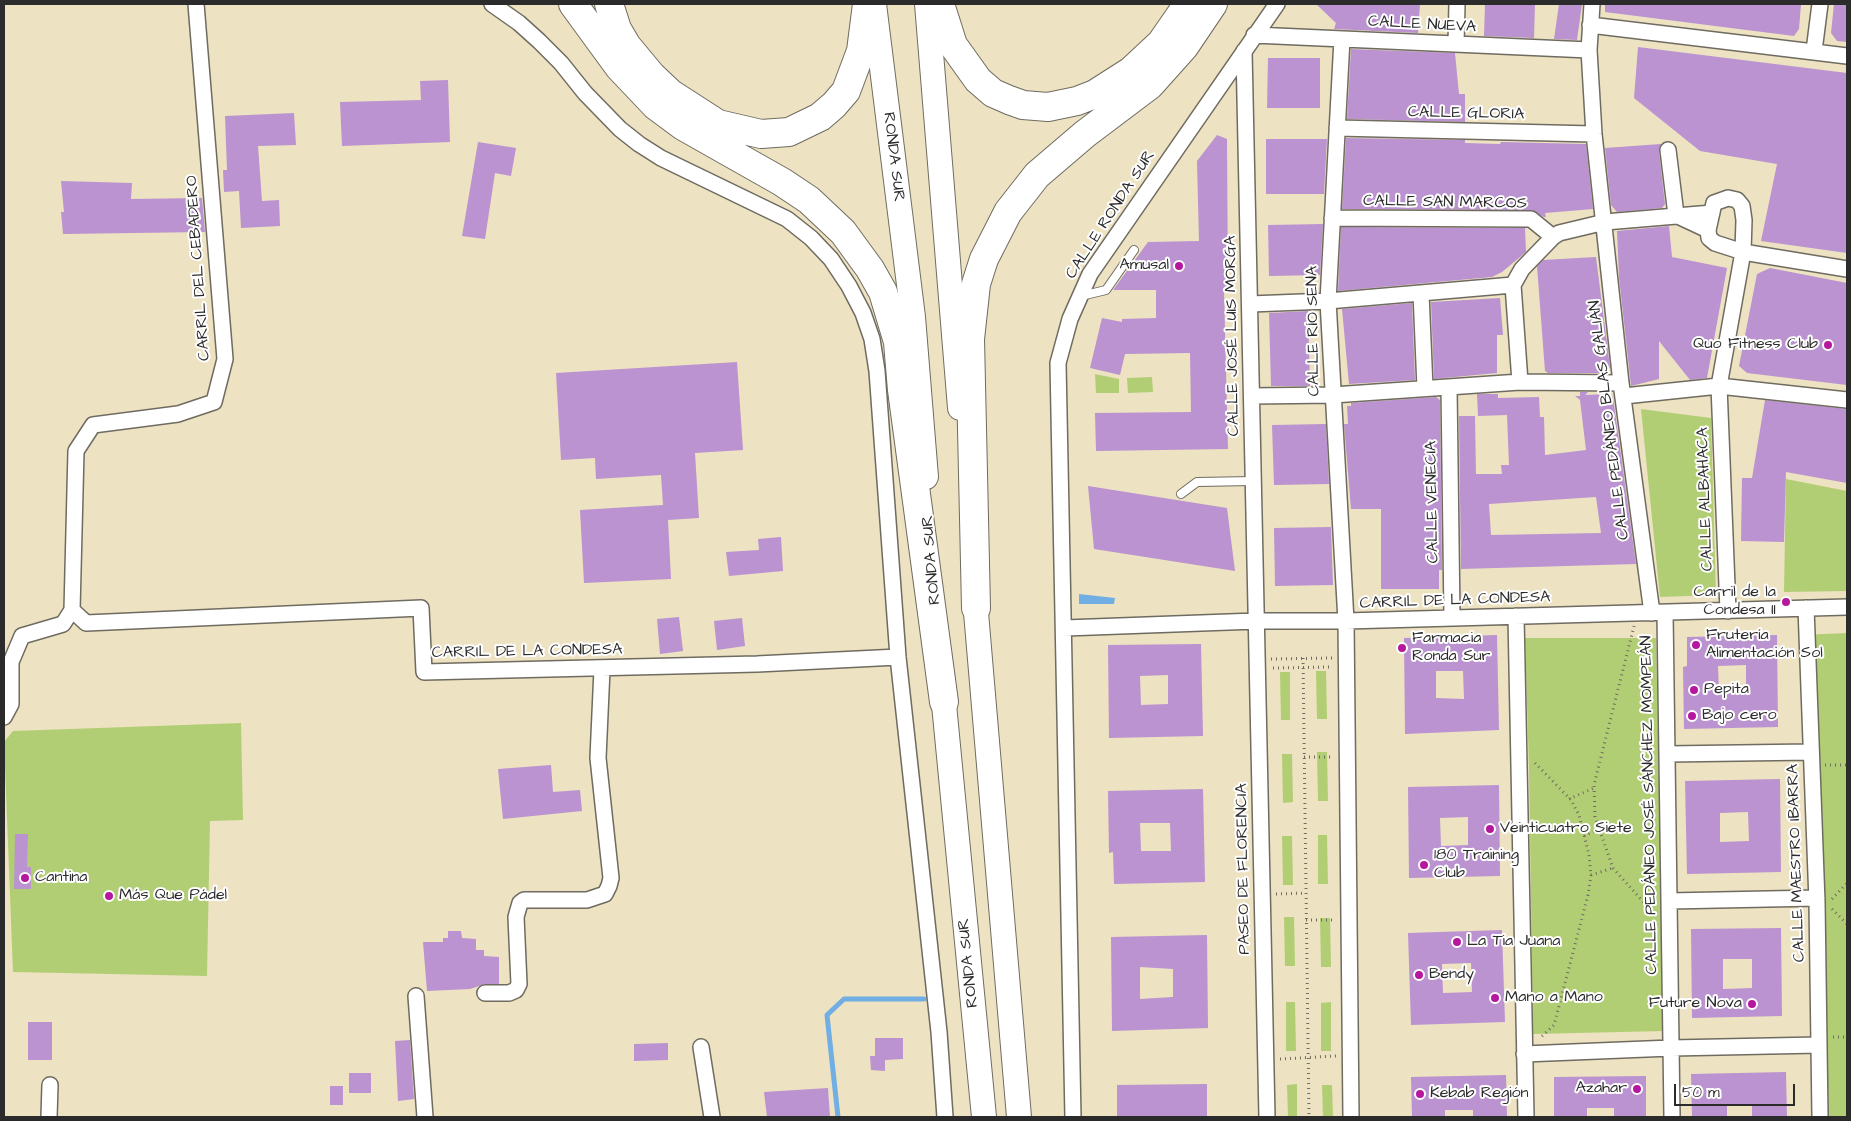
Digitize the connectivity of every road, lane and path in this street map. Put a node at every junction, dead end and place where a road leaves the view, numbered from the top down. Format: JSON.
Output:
{"nodes":[{"id":1,"x":196,"y":4,"type":"edge"},
{"id":2,"x":492,"y":4,"type":"edge"},
{"id":3,"x":573,"y":4,"type":"edge"},
{"id":4,"x":609,"y":4,"type":"edge"},
{"id":5,"x":867,"y":4,"type":"edge"},
{"id":6,"x":874,"y":4,"type":"edge"},
{"id":7,"x":927,"y":4,"type":"edge"},
{"id":8,"x":940,"y":4,"type":"edge"},
{"id":9,"x":1188,"y":4,"type":"edge"},
{"id":10,"x":1213,"y":4,"type":"edge"},
{"id":11,"x":1277,"y":4,"type":"edge"},
{"id":12,"x":1457,"y":4,"type":"edge"},
{"id":13,"x":1592,"y":4,"type":"edge"},
{"id":14,"x":1820,"y":4,"type":"edge"},
{"id":15,"x":1590,"y":25,"type":"junction"},
{"id":16,"x":1254,"y":35,"type":"junction"},
{"id":17,"x":1342,"y":39,"type":"junction"},
{"id":18,"x":1456,"y":44,"type":"junction"},
{"id":19,"x":1588,"y":50,"type":"junction"},
{"id":20,"x":1244,"y":51,"type":"junction"},
{"id":21,"x":1814,"y":51,"type":"junction"},
{"id":22,"x":1847,"y":56,"type":"edge"},
{"id":23,"x":1337,"y":128,"type":"junction"},
{"id":24,"x":1594,"y":134,"type":"junction"},
{"id":25,"x":1668,"y":150,"type":"dead end"},
{"id":26,"x":1712,"y":213,"type":"junction"},
{"id":27,"x":1676,"y":215,"type":"junction"},
{"id":28,"x":1332,"y":218,"type":"junction"},
{"id":29,"x":1605,"y":222,"type":"junction"},
{"id":30,"x":1708,"y":230,"type":"junction"},
{"id":31,"x":1553,"y":237,"type":"junction"},
{"id":32,"x":1134,"y":250,"type":"dead end"},
{"id":33,"x":1743,"y":252,"type":"junction"},
{"id":34,"x":1847,"y":269,"type":"edge"},
{"id":35,"x":1514,"y":286,"type":"junction"},
{"id":36,"x":1421,"y":293,"type":"junction"},
{"id":37,"x":1079,"y":296,"type":"junction"},
{"id":38,"x":1328,"y":301,"type":"junction"},
{"id":39,"x":1250,"y":304,"type":"junction"},
{"id":40,"x":1520,"y":382,"type":"junction"},
{"id":41,"x":1719,"y":386,"type":"junction"},
{"id":42,"x":1449,"y":387,"type":"junction"},
{"id":43,"x":1425,"y":388,"type":"junction"},
{"id":44,"x":1623,"y":390,"type":"junction"},
{"id":45,"x":1333,"y":395,"type":"junction"},
{"id":46,"x":1252,"y":396,"type":"junction"},
{"id":47,"x":1847,"y":400,"type":"edge"},
{"id":48,"x":1253,"y":481,"type":"junction"},
{"id":49,"x":1181,"y":494,"type":"dead end"},
{"id":50,"x":1847,"y":607,"type":"edge"},
{"id":51,"x":976,"y":608,"type":"junction"},
{"id":52,"x":1806,"y":608,"type":"junction"},
{"id":53,"x":72,"y":610,"type":"junction"},
{"id":54,"x":1728,"y":611,"type":"junction"},
{"id":55,"x":1651,"y":613,"type":"junction"},
{"id":56,"x":1516,"y":616,"type":"junction"},
{"id":57,"x":1452,"y":618,"type":"junction"},
{"id":58,"x":1256,"y":621,"type":"junction"},
{"id":59,"x":1346,"y":621,"type":"junction"},
{"id":60,"x":1064,"y":628,"type":"junction"},
{"id":61,"x":898,"y":657,"type":"junction"},
{"id":62,"x":1303,"y":658,"type":"junction"},
{"id":63,"x":1336,"y":658,"type":"dead end"},
{"id":64,"x":1263,"y":664,"type":"junction"},
{"id":65,"x":1330,"y":667,"type":"dead end"},
{"id":66,"x":602,"y":668,"type":"junction"},
{"id":67,"x":1303,"y":668,"type":"junction"},
{"id":68,"x":944,"y":702,"type":"junction"},
{"id":69,"x":4,"y":717,"type":"edge"},
{"id":70,"x":1518,"y":747,"type":"junction"},
{"id":71,"x":1811,"y":752,"type":"junction"},
{"id":72,"x":1667,"y":754,"type":"junction"},
{"id":73,"x":1304,"y":757,"type":"junction"},
{"id":74,"x":1340,"y":757,"type":"dead end"},
{"id":75,"x":1594,"y":788,"type":"junction"},
{"id":76,"x":1570,"y":799,"type":"junction"},
{"id":77,"x":1599,"y":829,"type":"junction"},
{"id":78,"x":1584,"y":836,"type":"junction"},
{"id":79,"x":1613,"y":868,"type":"junction"},
{"id":80,"x":1591,"y":875,"type":"junction"},
{"id":81,"x":1306,"y":893,"type":"junction"},
{"id":82,"x":1270,"y":894,"type":"dead end"},
{"id":83,"x":1669,"y":901,"type":"junction"},
{"id":84,"x":1822,"y":901,"type":"junction"},
{"id":85,"x":1306,"y":920,"type":"junction"},
{"id":86,"x":1342,"y":920,"type":"dead end"},
{"id":87,"x":1847,"y":924,"type":"edge"},
{"id":88,"x":1669,"y":932,"type":"junction"},
{"id":89,"x":485,"y":993,"type":"dead end"},
{"id":90,"x":416,"y":996,"type":"dead end"},
{"id":91,"x":1819,"y":1045,"type":"junction"},
{"id":92,"x":701,"y":1048,"type":"dead end"},
{"id":93,"x":1671,"y":1048,"type":"junction"},
{"id":94,"x":1524,"y":1054,"type":"junction"},
{"id":95,"x":1344,"y":1056,"type":"dead end"},
{"id":96,"x":1308,"y":1058,"type":"junction"},
{"id":97,"x":1280,"y":1059,"type":"dead end"},
{"id":98,"x":50,"y":1085,"type":"dead end"},
{"id":99,"x":48,"y":1117,"type":"edge"},
{"id":100,"x":425,"y":1117,"type":"edge"},
{"id":101,"x":712,"y":1117,"type":"edge"},
{"id":102,"x":945,"y":1117,"type":"edge"},
{"id":103,"x":984,"y":1117,"type":"edge"},
{"id":104,"x":1019,"y":1117,"type":"edge"},
{"id":105,"x":1073,"y":1117,"type":"edge"},
{"id":106,"x":1267,"y":1117,"type":"edge"},
{"id":107,"x":1309,"y":1117,"type":"edge"},
{"id":108,"x":1351,"y":1117,"type":"edge"},
{"id":109,"x":1526,"y":1117,"type":"edge"},
{"id":110,"x":1672,"y":1117,"type":"edge"},
{"id":111,"x":1820,"y":1117,"type":"edge"}],
"edges":[{"from":1,"to":53,"type":"street","name":"CARRIL DEL CEBADERO"},
{"from":2,"to":61,"type":"street"},
{"from":3,"to":68,"type":"highway"},
{"from":4,"to":5,"type":"highway"},
{"from":6,"to":68,"type":"main road","name":"RONDA SUR"},
{"from":7,"to":51,"type":"main road"},
{"from":8,"to":9,"type":"highway"},
{"from":10,"to":51,"type":"highway"},
{"from":11,"to":16,"type":"street","name":"CALLE RONDA SUR"},
{"from":12,"to":18,"type":"street"},
{"from":13,"to":15,"type":"street","name":"CALLE PEDÁNEO BLAS GALIÁN"},
{"from":14,"to":21,"type":"street"},
{"from":15,"to":19,"type":"street","name":"CALLE PEDÁNEO BLAS GALIÁN"},
{"from":15,"to":21,"type":"street"},
{"from":16,"to":17,"type":"street","name":"CALLE NUEVA"},
{"from":16,"to":20,"type":"street","name":"CALLE RONDA SUR"},
{"from":17,"to":18,"type":"street","name":"CALLE NUEVA"},
{"from":17,"to":23,"type":"street","name":"CALLE RÍO SENA"},
{"from":18,"to":19,"type":"street","name":"CALLE NUEVA"},
{"from":19,"to":24,"type":"street","name":"CALLE PEDÁNEO BLAS GALIÁN"},
{"from":20,"to":37,"type":"street","name":"CALLE RONDA SUR"},
{"from":20,"to":39,"type":"street","name":"CALLE JOSÉ LUIS MORGA"},
{"from":21,"to":22,"type":"street"},
{"from":23,"to":24,"type":"street","name":"CALLE GLORIA"},
{"from":23,"to":28,"type":"street","name":"CALLE RÍO SENA"},
{"from":24,"to":29,"type":"street","name":"CALLE PEDÁNEO BLAS GALIÁN"},
{"from":25,"to":27,"type":"street"},
{"from":26,"to":27,"type":"street"},
{"from":26,"to":30,"type":"street"},
{"from":26,"to":33,"type":"street","name":"CALLE ALBAHACA"},
{"from":27,"to":29,"type":"street"},
{"from":27,"to":30,"type":"street"},
{"from":28,"to":31,"type":"street","name":"CALLE SAN MARCOS"},
{"from":28,"to":38,"type":"street","name":"CALLE RÍO SENA"},
{"from":29,"to":31,"type":"street"},
{"from":29,"to":44,"type":"street","name":"CALLE PEDÁNEO BLAS GALIÁN"},
{"from":30,"to":33,"type":"street"},
{"from":31,"to":35,"type":"street"},
{"from":32,"to":37,"type":"lane"},
{"from":33,"to":34,"type":"street"},
{"from":33,"to":41,"type":"street","name":"CALLE ALBAHACA"},
{"from":35,"to":36,"type":"street"},
{"from":35,"to":40,"type":"street"},
{"from":36,"to":38,"type":"street"},
{"from":36,"to":43,"type":"street"},
{"from":37,"to":60,"type":"street","name":"CALLE RONDA SUR"},
{"from":38,"to":39,"type":"street"},
{"from":38,"to":45,"type":"street","name":"CALLE RÍO SENA"},
{"from":39,"to":46,"type":"street","name":"CALLE JOSÉ LUIS MORGA"},
{"from":40,"to":42,"type":"street"},
{"from":40,"to":44,"type":"street"},
{"from":41,"to":44,"type":"street"},
{"from":41,"to":47,"type":"street"},
{"from":41,"to":54,"type":"street","name":"CALLE ALBAHACA"},
{"from":42,"to":43,"type":"street"},
{"from":42,"to":57,"type":"street","name":"CALLE VENECIA"},
{"from":43,"to":45,"type":"street"},
{"from":44,"to":55,"type":"street","name":"CALLE PEDÁNEO BLAS GALIÁN"},
{"from":45,"to":46,"type":"street"},
{"from":45,"to":59,"type":"street","name":"CALLE RÍO SENA"},
{"from":46,"to":48,"type":"street","name":"CALLE JOSÉ LUIS MORGA"},
{"from":48,"to":49,"type":"lane"},
{"from":48,"to":58,"type":"street","name":"CALLE JOSÉ LUIS MORGA"},
{"from":50,"to":52,"type":"street","name":"CARRIL DE LA CONDESA"},
{"from":51,"to":104,"type":"main road"},
{"from":52,"to":54,"type":"street","name":"CARRIL DE LA CONDESA"},
{"from":52,"to":71,"type":"street","name":"CALLE MAESTRO IBARRA"},
{"from":53,"to":66,"type":"street","name":"CARRIL DE LA CONDESA"},
{"from":53,"to":69,"type":"street"},
{"from":54,"to":55,"type":"street","name":"CARRIL DE LA CONDESA"},
{"from":55,"to":56,"type":"street","name":"CARRIL DE LA CONDESA"},
{"from":55,"to":72,"type":"street","name":"CALLE PEDÁNEO JOSÉ SÁNCHEZ MOMPEÁN"},
{"from":55,"to":75,"type":"path"},
{"from":56,"to":57,"type":"street","name":"CARRIL DE LA CONDESA"},
{"from":56,"to":70,"type":"street"},
{"from":57,"to":59,"type":"street","name":"CARRIL DE LA CONDESA"},
{"from":58,"to":59,"type":"street","name":"CARRIL DE LA CONDESA"},
{"from":58,"to":60,"type":"street","name":"CARRIL DE LA CONDESA"},
{"from":58,"to":64,"type":"street","name":"PASEO DE FLORENCIA"},
{"from":59,"to":108,"type":"street"},
{"from":60,"to":105,"type":"street","name":"CALLE RONDA SUR"},
{"from":61,"to":66,"type":"street","name":"CARRIL DE LA CONDESA"},
{"from":61,"to":102,"type":"street"},
{"from":62,"to":63,"type":"path"},
{"from":62,"to":64,"type":"path"},
{"from":62,"to":67,"type":"path"},
{"from":64,"to":67,"type":"path"},
{"from":64,"to":106,"type":"street","name":"PASEO DE FLORENCIA"},
{"from":65,"to":67,"type":"path"},
{"from":66,"to":89,"type":"street"},
{"from":67,"to":73,"type":"path"},
{"from":68,"to":103,"type":"main road","name":"RONDA SUR"},
{"from":70,"to":76,"type":"path"},
{"from":70,"to":94,"type":"street"},
{"from":71,"to":72,"type":"street"},
{"from":71,"to":84,"type":"street","name":"CALLE MAESTRO IBARRA"},
{"from":72,"to":83,"type":"street","name":"CALLE PEDÁNEO JOSÉ SÁNCHEZ MOMPEÁN"},
{"from":73,"to":74,"type":"path"},
{"from":73,"to":81,"type":"path"},
{"from":75,"to":76,"type":"path"},
{"from":75,"to":77,"type":"path"},
{"from":76,"to":78,"type":"path"},
{"from":77,"to":78,"type":"path"},
{"from":77,"to":79,"type":"path"},
{"from":78,"to":80,"type":"path"},
{"from":79,"to":80,"type":"path"},
{"from":79,"to":88,"type":"path"},
{"from":80,"to":94,"type":"path"},
{"from":81,"to":82,"type":"path"},
{"from":81,"to":85,"type":"path"},
{"from":83,"to":84,"type":"street"},
{"from":83,"to":88,"type":"street","name":"CALLE PEDÁNEO JOSÉ SÁNCHEZ MOMPEÁN"},
{"from":84,"to":87,"type":"path"},
{"from":84,"to":91,"type":"street","name":"CALLE MAESTRO IBARRA"},
{"from":85,"to":86,"type":"path"},
{"from":85,"to":96,"type":"path"},
{"from":88,"to":93,"type":"street","name":"CALLE PEDÁNEO JOSÉ SÁNCHEZ MOMPEÁN"},
{"from":90,"to":100,"type":"street"},
{"from":91,"to":93,"type":"street"},
{"from":91,"to":111,"type":"street","name":"CALLE MAESTRO IBARRA"},
{"from":92,"to":101,"type":"street"},
{"from":93,"to":94,"type":"street"},
{"from":93,"to":110,"type":"street","name":"CALLE PEDÁNEO JOSÉ SÁNCHEZ MOMPEÁN"},
{"from":94,"to":109,"type":"street"},
{"from":95,"to":96,"type":"path"},
{"from":96,"to":97,"type":"path"},
{"from":96,"to":107,"type":"path"},
{"from":98,"to":99,"type":"street"}]}
